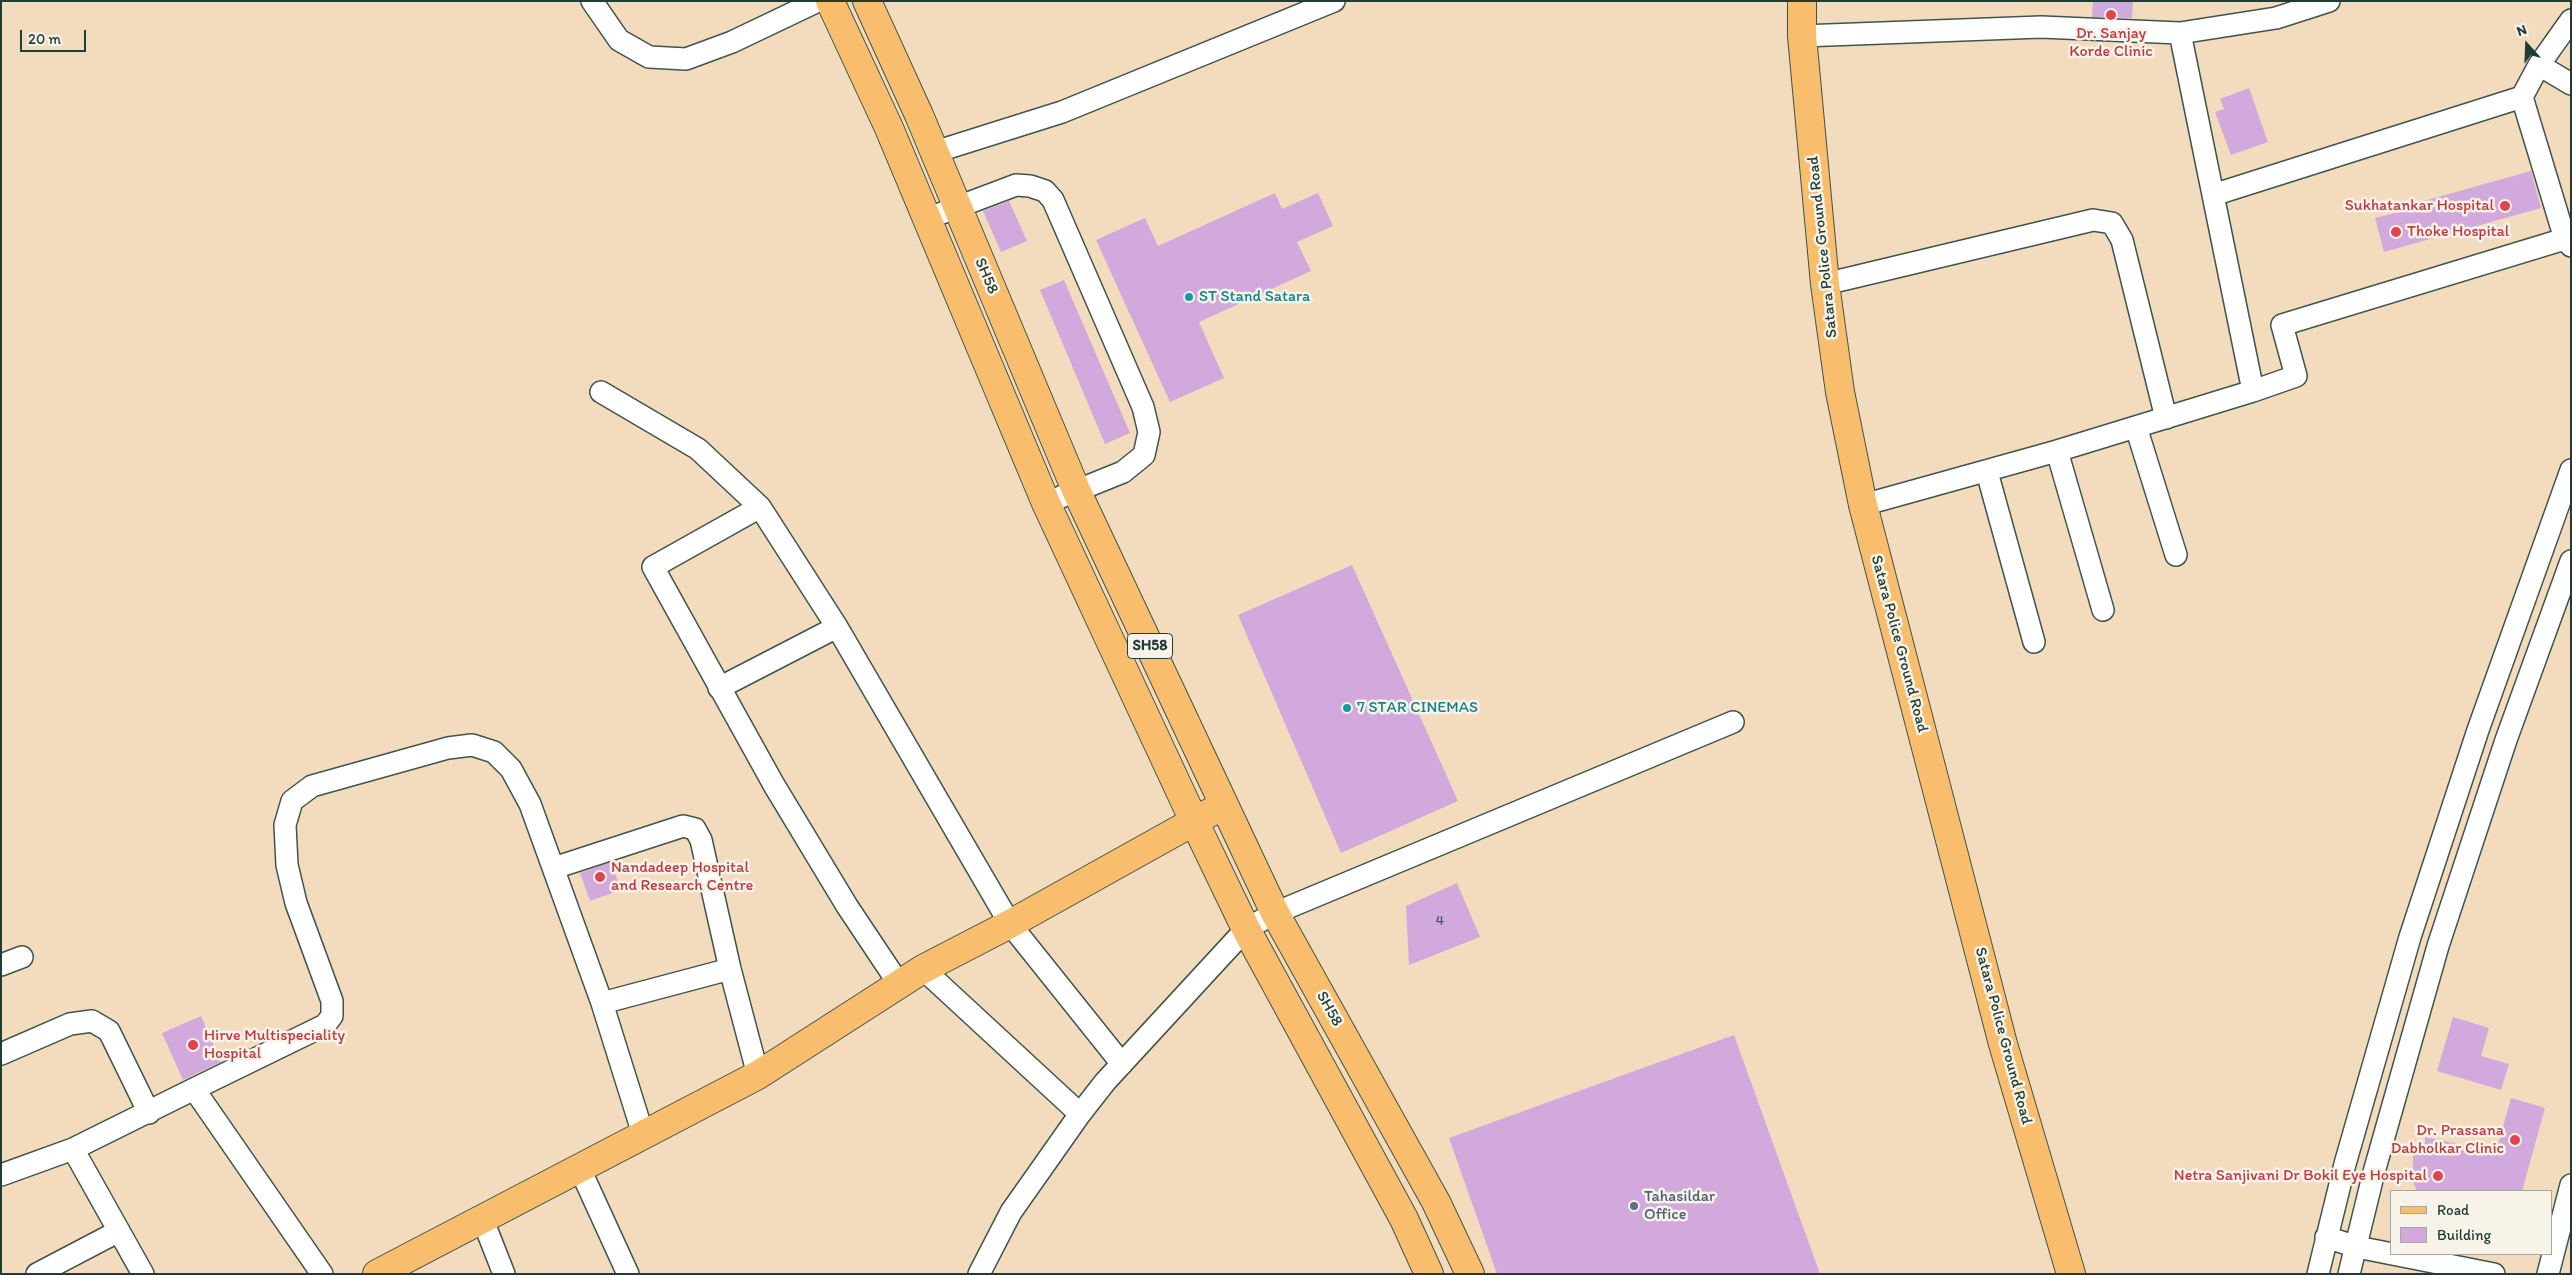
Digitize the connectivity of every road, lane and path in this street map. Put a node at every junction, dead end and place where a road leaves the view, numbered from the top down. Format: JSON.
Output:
{"nodes":[{"id":1,"x":592,"y":1,"type":"edge"},
{"id":2,"x":818,"y":1,"type":"edge"},
{"id":3,"x":830,"y":1,"type":"edge"},
{"id":4,"x":867,"y":1,"type":"edge"},
{"id":5,"x":1334,"y":1,"type":"edge"},
{"id":6,"x":1802,"y":1,"type":"edge"},
{"id":7,"x":2329,"y":1,"type":"edge"},
{"id":8,"x":2571,"y":20,"type":"edge"},
{"id":9,"x":2180,"y":33,"type":"junction"},
{"id":10,"x":1802,"y":36,"type":"junction"},
{"id":11,"x":2539,"y":65,"type":"junction"},
{"id":12,"x":2571,"y":84,"type":"edge"},
{"id":13,"x":2522,"y":97,"type":"junction"},
{"id":14,"x":935,"y":152,"type":"junction"},
{"id":15,"x":2213,"y":195,"type":"junction"},
{"id":16,"x":957,"y":206,"type":"junction"},
{"id":17,"x":926,"y":219,"type":"junction"},
{"id":18,"x":2569,"y":241,"type":"edge"},
{"id":19,"x":1825,"y":284,"type":"junction"},
{"id":20,"x":2253,"y":391,"type":"junction"},
{"id":21,"x":601,"y":392,"type":"dead end"},
{"id":22,"x":2166,"y":418,"type":"junction"},
{"id":23,"x":2136,"y":427,"type":"junction"},
{"id":24,"x":2057,"y":451,"type":"junction"},
{"id":25,"x":2571,"y":470,"type":"edge"},
{"id":26,"x":1987,"y":472,"type":"junction"},
{"id":27,"x":1076,"y":490,"type":"junction"},
{"id":28,"x":1046,"y":503,"type":"junction"},
{"id":29,"x":1863,"y":505,"type":"junction"},
{"id":30,"x":760,"y":507,"type":"junction"},
{"id":31,"x":2176,"y":555,"type":"dead end"},
{"id":32,"x":2571,"y":561,"type":"edge"},
{"id":33,"x":2102,"y":610,"type":"dead end"},
{"id":34,"x":837,"y":627,"type":"junction"},
{"id":35,"x":2034,"y":642,"type":"dead end"},
{"id":36,"x":719,"y":688,"type":"junction"},
{"id":37,"x":1732,"y":722,"type":"dead end"},
{"id":38,"x":1226,"y":805,"type":"junction"},
{"id":39,"x":1194,"y":821,"type":"junction"},
{"id":40,"x":554,"y":868,"type":"junction"},
{"id":41,"x":1275,"y":913,"type":"junction"},
{"id":42,"x":1010,"y":924,"type":"junction"},
{"id":43,"x":1246,"y":929,"type":"junction"},
{"id":44,"x":22,"y":957,"type":"dead end"},
{"id":45,"x":1,"y":964,"type":"edge"},
{"id":46,"x":730,"y":969,"type":"junction"},
{"id":47,"x":923,"y":969,"type":"junction"},
{"id":48,"x":899,"y":984,"type":"junction"},
{"id":49,"x":602,"y":1003,"type":"junction"},
{"id":50,"x":1,"y":1054,"type":"edge"},
{"id":51,"x":1122,"y":1064,"type":"junction"},
{"id":52,"x":758,"y":1075,"type":"junction"},
{"id":53,"x":194,"y":1089,"type":"junction"},
{"id":54,"x":149,"y":1113,"type":"junction"},
{"id":55,"x":1080,"y":1114,"type":"junction"},
{"id":56,"x":643,"y":1134,"type":"junction"},
{"id":57,"x":73,"y":1149,"type":"junction"},
{"id":58,"x":580,"y":1170,"type":"junction"},
{"id":59,"x":1,"y":1175,"type":"edge"},
{"id":60,"x":2571,"y":1185,"type":"edge"},
{"id":61,"x":482,"y":1218,"type":"junction"},
{"id":62,"x":120,"y":1231,"type":"junction"},
{"id":63,"x":2326,"y":1237,"type":"junction"},
{"id":64,"x":2357,"y":1247,"type":"junction"},
{"id":65,"x":2390,"y":1254,"type":"edge"},
{"id":66,"x":2398,"y":1255,"type":"edge"},
{"id":67,"x":37,"y":1274,"type":"edge"},
{"id":68,"x":142,"y":1274,"type":"edge"},
{"id":69,"x":322,"y":1274,"type":"edge"},
{"id":70,"x":377,"y":1274,"type":"edge"},
{"id":71,"x":504,"y":1274,"type":"edge"},
{"id":72,"x":628,"y":1274,"type":"edge"},
{"id":73,"x":979,"y":1274,"type":"edge"},
{"id":74,"x":1429,"y":1274,"type":"edge"},
{"id":75,"x":1470,"y":1274,"type":"edge"},
{"id":76,"x":2070,"y":1274,"type":"edge"},
{"id":77,"x":2318,"y":1274,"type":"edge"},
{"id":78,"x":2349,"y":1274,"type":"edge"},
{"id":79,"x":2494,"y":1274,"type":"edge"},
{"id":80,"x":2548,"y":1274,"type":"edge"}],
"edges":[{"from":1,"to":2,"type":"street"},
{"from":3,"to":17,"type":"main road","name":"SH58","number":"SH58"},
{"from":4,"to":14,"type":"main road","name":"SH58","number":"SH58"},
{"from":5,"to":14,"type":"street"},
{"from":6,"to":10,"type":"main road","name":"Satara Police Ground Road"},
{"from":7,"to":9,"type":"street"},
{"from":8,"to":11,"type":"street"},
{"from":9,"to":10,"type":"street"},
{"from":9,"to":15,"type":"street"},
{"from":10,"to":19,"type":"main road","name":"Satara Police Ground Road"},
{"from":11,"to":12,"type":"street"},
{"from":11,"to":13,"type":"street"},
{"from":13,"to":15,"type":"street"},
{"from":13,"to":18,"type":"street"},
{"from":14,"to":16,"type":"main road","name":"SH58","number":"SH58"},
{"from":15,"to":20,"type":"street"},
{"from":16,"to":17,"type":"street"},
{"from":16,"to":27,"type":"main road","name":"SH58","number":"SH58"},
{"from":16,"to":27,"type":"street"},
{"from":17,"to":28,"type":"main road","name":"SH58","number":"SH58"},
{"from":18,"to":20,"type":"street"},
{"from":19,"to":22,"type":"street"},
{"from":19,"to":29,"type":"main road","name":"Satara Police Ground Road"},
{"from":20,"to":22,"type":"street"},
{"from":21,"to":30,"type":"street"},
{"from":22,"to":23,"type":"street"},
{"from":23,"to":24,"type":"street"},
{"from":23,"to":31,"type":"street"},
{"from":24,"to":26,"type":"street"},
{"from":24,"to":33,"type":"street"},
{"from":25,"to":63,"type":"street"},
{"from":26,"to":29,"type":"street"},
{"from":26,"to":35,"type":"street"},
{"from":27,"to":28,"type":"street"},
{"from":27,"to":38,"type":"main road","name":"SH58","number":"SH58"},
{"from":28,"to":39,"type":"main road","name":"SH58","number":"SH58"},
{"from":29,"to":76,"type":"main road","name":"Satara Police Ground Road"},
{"from":30,"to":34,"type":"street"},
{"from":30,"to":36,"type":"street"},
{"from":32,"to":64,"type":"street"},
{"from":34,"to":36,"type":"street"},
{"from":34,"to":42,"type":"street"},
{"from":36,"to":48,"type":"street"},
{"from":37,"to":41,"type":"street"},
{"from":38,"to":39,"type":"main road"},
{"from":38,"to":41,"type":"main road","name":"SH58","number":"SH58"},
{"from":39,"to":42,"type":"main road"},
{"from":39,"to":43,"type":"main road","name":"SH58","number":"SH58"},
{"from":40,"to":46,"type":"street"},
{"from":40,"to":49,"type":"street"},
{"from":40,"to":53,"type":"street"},
{"from":41,"to":43,"type":"street"},
{"from":41,"to":75,"type":"main road","name":"SH58","number":"SH58"},
{"from":42,"to":47,"type":"main road"},
{"from":42,"to":51,"type":"street"},
{"from":43,"to":51,"type":"street"},
{"from":43,"to":74,"type":"main road","name":"SH58","number":"SH58"},
{"from":44,"to":45,"type":"street"},
{"from":46,"to":49,"type":"street"},
{"from":46,"to":52,"type":"street"},
{"from":47,"to":48,"type":"main road"},
{"from":47,"to":55,"type":"street"},
{"from":48,"to":52,"type":"main road"},
{"from":49,"to":56,"type":"street"},
{"from":50,"to":54,"type":"street"},
{"from":51,"to":55,"type":"street"},
{"from":52,"to":56,"type":"main road"},
{"from":53,"to":54,"type":"street"},
{"from":53,"to":69,"type":"street"},
{"from":54,"to":57,"type":"street"},
{"from":55,"to":73,"type":"street"},
{"from":56,"to":58,"type":"main road"},
{"from":57,"to":59,"type":"street"},
{"from":57,"to":62,"type":"street"},
{"from":58,"to":61,"type":"main road"},
{"from":58,"to":72,"type":"street"},
{"from":60,"to":80,"type":"street"},
{"from":61,"to":70,"type":"main road"},
{"from":61,"to":71,"type":"street"},
{"from":62,"to":67,"type":"street"},
{"from":62,"to":68,"type":"street"},
{"from":63,"to":64,"type":"street"},
{"from":63,"to":77,"type":"street"},
{"from":64,"to":65,"type":"street"},
{"from":64,"to":78,"type":"street"},
{"from":66,"to":79,"type":"street"}]}
